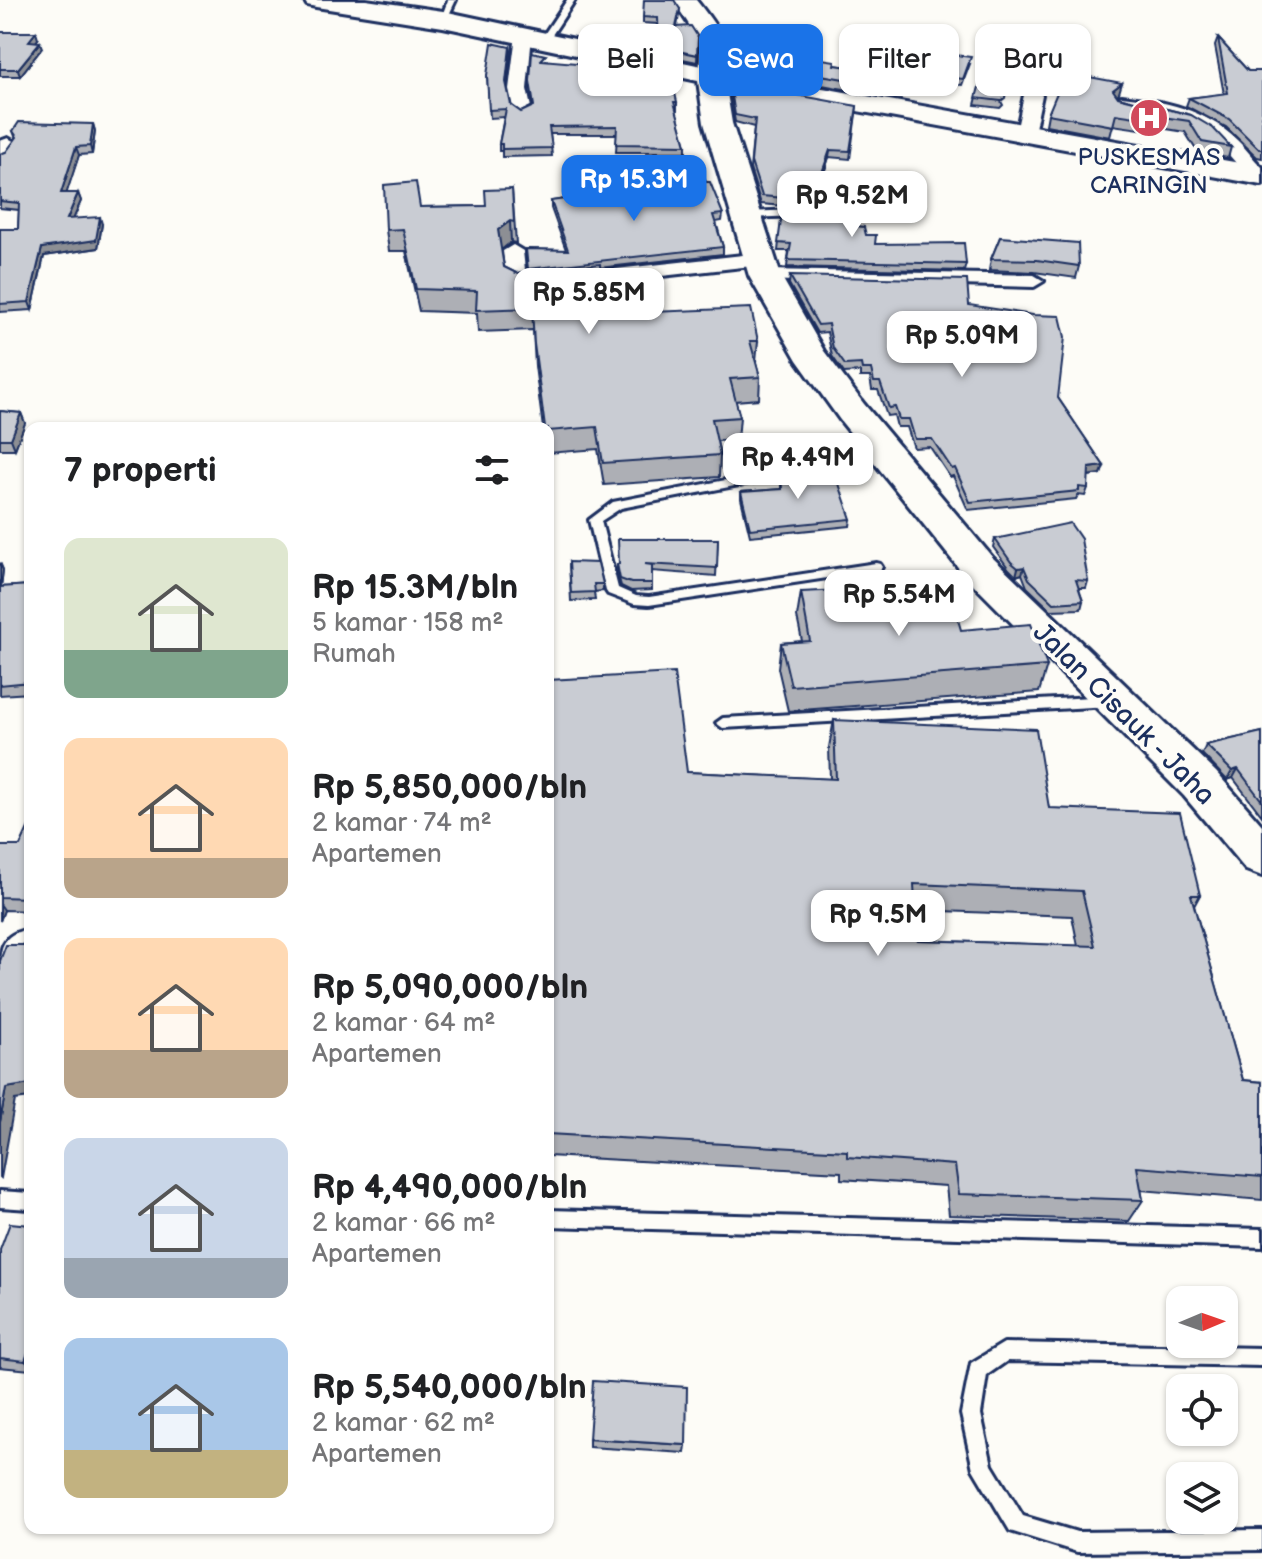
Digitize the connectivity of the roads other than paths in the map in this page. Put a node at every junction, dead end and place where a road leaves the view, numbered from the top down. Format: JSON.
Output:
{"nodes":[{"id":1,"x":316,"y":0,"type":"edge"},
{"id":2,"x":571,"y":0,"type":"edge"},
{"id":3,"x":684,"y":0,"type":"edge"},
{"id":4,"x":447,"y":10,"type":"edge"},
{"id":5,"x":702,"y":24,"type":"edge"},
{"id":6,"x":534,"y":37,"type":"junction"},
{"id":7,"x":699,"y":73,"type":"edge"},
{"id":8,"x":714,"y":96,"type":"edge"},
{"id":9,"x":821,"y":96,"type":"edge"},
{"id":10,"x":1033,"y":96,"type":"edge"},
{"id":11,"x":1122,"y":101,"type":"edge"},
{"id":12,"x":523,"y":112,"type":"edge"},
{"id":13,"x":1025,"y":133,"type":"junction"},
{"id":14,"x":1261,"y":176,"type":"edge"},
{"id":15,"x":860,"y":196,"type":"dead end"},
{"id":16,"x":747,"y":215,"type":"junction"},
{"id":17,"x":513,"y":251,"type":"dead end"},
{"id":18,"x":763,"y":267,"type":"junction"},
{"id":19,"x":1034,"y":281,"type":"dead end"},
{"id":20,"x":517,"y":286,"type":"junction"},
{"id":21,"x":517,"y":307,"type":"edge"},
{"id":22,"x":885,"y":453,"type":"junction"},
{"id":23,"x":876,"y":567,"type":"dead end"},
{"id":24,"x":1113,"y":701,"type":"junction"},
{"id":25,"x":723,"y":723,"type":"dead end"},
{"id":26,"x":1262,"y":857,"type":"edge"},
{"id":27,"x":24,"y":936,"type":"edge"},
{"id":28,"x":0,"y":969,"type":"edge"},
{"id":29,"x":0,"y":1199,"type":"edge"},
{"id":30,"x":24,"y":1201,"type":"edge"},
{"id":31,"x":554,"y":1218,"type":"edge"},
{"id":32,"x":1262,"y":1238,"type":"edge"},
{"id":33,"x":1262,"y":1357,"type":"edge"},
{"id":34,"x":1262,"y":1540,"type":"edge"}],
"edges":[{"from":1,"to":4,"type":"main road"},
{"from":2,"to":6,"type":"lane"},
{"from":3,"to":5,"type":"street"},
{"from":4,"to":6,"type":"main road"},
{"from":6,"to":7,"type":"main road"},
{"from":6,"to":12,"type":"street"},
{"from":8,"to":16,"type":"main road","name":"Jalan Cisauk - Jaha"},
{"from":9,"to":13,"type":"main road"},
{"from":10,"to":13,"type":"street"},
{"from":11,"to":14,"type":"street"},
{"from":13,"to":14,"type":"main road"},
{"from":15,"to":16,"type":"lane"},
{"from":16,"to":18,"type":"main road","name":"Jalan Cisauk - Jaha"},
{"from":17,"to":20,"type":"street"},
{"from":18,"to":19,"type":"street"},
{"from":18,"to":20,"type":"street"},
{"from":18,"to":22,"type":"main road","name":"Jalan Cisauk - Jaha"},
{"from":20,"to":21,"type":"street"},
{"from":22,"to":23,"type":"lane"},
{"from":22,"to":24,"type":"main road","name":"Jalan Cisauk - Jaha"},
{"from":24,"to":25,"type":"lane"},
{"from":24,"to":26,"type":"main road","name":"Jalan Cisauk - Jaha"},
{"from":27,"to":28,"type":"lane"},
{"from":29,"to":30,"type":"lane"},
{"from":31,"to":32,"type":"lane"},
{"from":33,"to":34,"type":"lane"}]}
